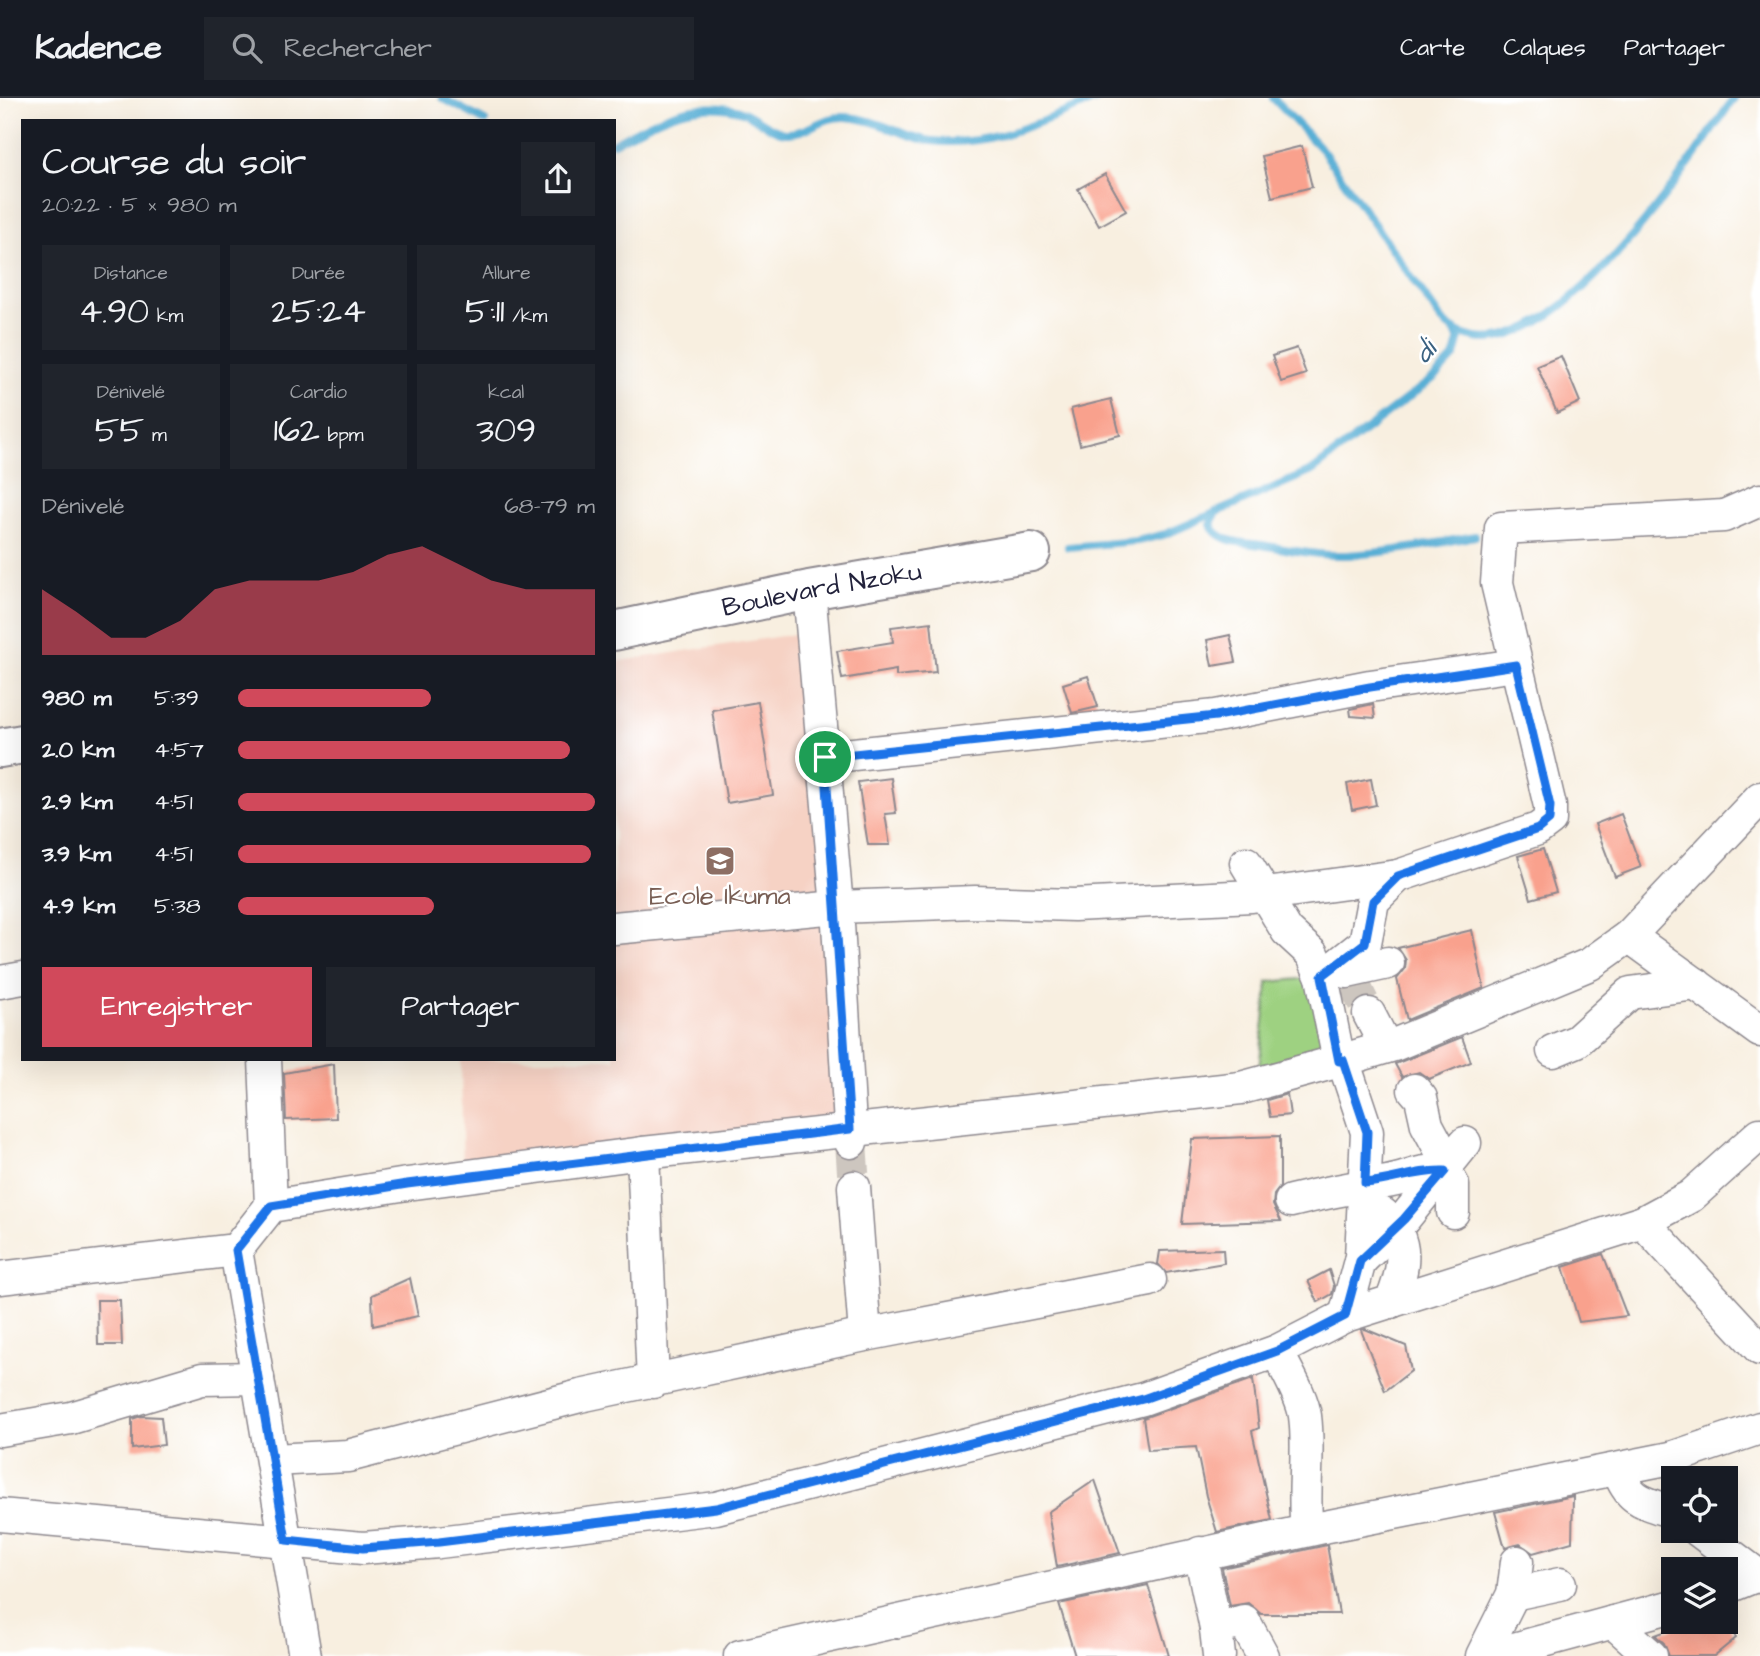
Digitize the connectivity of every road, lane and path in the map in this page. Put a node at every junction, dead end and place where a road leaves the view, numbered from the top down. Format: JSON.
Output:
{"nodes":[{"id":1,"x":1760,"y":500,"type":"edge"},
{"id":2,"x":1031,"y":552,"type":"dead end"},
{"id":3,"x":809,"y":590,"type":"junction"},
{"id":4,"x":616,"y":631,"type":"edge"},
{"id":5,"x":1516,"y":665,"type":"junction"},
{"id":6,"x":21,"y":744,"type":"edge"},
{"id":7,"x":0,"y":748,"type":"edge"},
{"id":8,"x":825,"y":757,"type":"junction"},
{"id":9,"x":1760,"y":798,"type":"edge"},
{"id":10,"x":1246,"y":863,"type":"dead end"},
{"id":11,"x":1398,"y":876,"type":"junction"},
{"id":12,"x":1264,"y":894,"type":"junction"},
{"id":13,"x":1204,"y":899,"type":"junction"},
{"id":14,"x":837,"y":907,"type":"junction"},
{"id":15,"x":616,"y":928,"type":"edge"},
{"id":16,"x":1287,"y":931,"type":"junction"},
{"id":17,"x":1629,"y":936,"type":"junction"},
{"id":18,"x":1388,"y":963,"type":"dead end"},
{"id":19,"x":1340,"y":971,"type":"junction"},
{"id":20,"x":21,"y":978,"type":"edge"},
{"id":21,"x":0,"y":982,"type":"edge"},
{"id":22,"x":1696,"y":984,"type":"junction"},
{"id":23,"x":1369,"y":1014,"type":"tunnel mouth"},
{"id":24,"x":1760,"y":1031,"type":"edge"},
{"id":25,"x":1385,"y":1047,"type":"junction"},
{"id":26,"x":1553,"y":1051,"type":"dead end"},
{"id":27,"x":265,"y":1061,"type":"edge"},
{"id":28,"x":1341,"y":1061,"type":"junction"},
{"id":29,"x":1414,"y":1090,"type":"dead end"},
{"id":30,"x":1760,"y":1134,"type":"edge"},
{"id":31,"x":850,"y":1135,"type":"junction"},
{"id":32,"x":643,"y":1153,"type":"junction"},
{"id":33,"x":1453,"y":1159,"type":"junction"},
{"id":34,"x":1365,"y":1183,"type":"junction"},
{"id":35,"x":854,"y":1187,"type":"tunnel mouth"},
{"id":36,"x":1291,"y":1201,"type":"dead end"},
{"id":37,"x":271,"y":1206,"type":"junction"},
{"id":38,"x":1453,"y":1212,"type":"dead end"},
{"id":39,"x":1643,"y":1222,"type":"junction"},
{"id":40,"x":1396,"y":1226,"type":"junction"},
{"id":41,"x":236,"y":1250,"type":"junction"},
{"id":42,"x":1360,"y":1261,"type":"junction"},
{"id":43,"x":0,"y":1278,"type":"edge"},
{"id":44,"x":1150,"y":1280,"type":"dead end"},
{"id":45,"x":1391,"y":1302,"type":"junction"},
{"id":46,"x":1345,"y":1316,"type":"junction"},
{"id":47,"x":865,"y":1335,"type":"junction"},
{"id":48,"x":1759,"y":1347,"type":"edge"},
{"id":49,"x":1277,"y":1351,"type":"junction"},
{"id":50,"x":258,"y":1378,"type":"junction"},
{"id":51,"x":653,"y":1382,"type":"junction"},
{"id":52,"x":1760,"y":1428,"type":"edge"},
{"id":53,"x":0,"y":1430,"type":"edge"},
{"id":54,"x":273,"y":1460,"type":"junction"},
{"id":55,"x":1618,"y":1469,"type":"junction"},
{"id":56,"x":1661,"y":1508,"type":"edge"},
{"id":57,"x":0,"y":1515,"type":"edge"},
{"id":58,"x":1307,"y":1531,"type":"junction"},
{"id":59,"x":286,"y":1540,"type":"junction"},
{"id":60,"x":1715,"y":1543,"type":"edge"},
{"id":61,"x":1200,"y":1553,"type":"junction"},
{"id":62,"x":1517,"y":1562,"type":"dead end"},
{"id":63,"x":1759,"y":1576,"type":"edge"},
{"id":64,"x":1560,"y":1584,"type":"dead end"},
{"id":65,"x":1738,"y":1584,"type":"edge"},
{"id":66,"x":1513,"y":1594,"type":"junction"},
{"id":67,"x":1661,"y":1609,"type":"edge"},
{"id":68,"x":1613,"y":1622,"type":"junction"},
{"id":69,"x":1218,"y":1642,"type":"edge"},
{"id":70,"x":305,"y":1656,"type":"edge"},
{"id":71,"x":740,"y":1656,"type":"edge"},
{"id":72,"x":1263,"y":1656,"type":"edge"},
{"id":73,"x":1482,"y":1656,"type":"edge"},
{"id":74,"x":1488,"y":1656,"type":"edge"},
{"id":75,"x":1651,"y":1656,"type":"edge"}],
"edges":[{"from":1,"to":5,"type":"street"},
{"from":2,"to":3,"type":"street","name":"Boulevard Nzoku"},
{"from":3,"to":4,"type":"street","name":"Boulevard Nzoku"},
{"from":3,"to":8,"type":"street"},
{"from":5,"to":8,"type":"street"},
{"from":5,"to":11,"type":"street"},
{"from":6,"to":7,"type":"street"},
{"from":8,"to":14,"type":"street"},
{"from":9,"to":17,"type":"street"},
{"from":10,"to":12,"type":"street"},
{"from":11,"to":12,"type":"street"},
{"from":11,"to":19,"type":"street"},
{"from":12,"to":13,"type":"street"},
{"from":12,"to":16,"type":"street"},
{"from":13,"to":14,"type":"street"},
{"from":13,"to":16,"type":"street"},
{"from":14,"to":15,"type":"street"},
{"from":14,"to":31,"type":"street"},
{"from":16,"to":19,"type":"street"},
{"from":17,"to":22,"type":"street"},
{"from":17,"to":25,"type":"street"},
{"from":18,"to":19,"type":"street"},
{"from":19,"to":28,"type":"street"},
{"from":20,"to":21,"type":"street"},
{"from":22,"to":24,"type":"street"},
{"from":22,"to":26,"type":"street"},
{"from":23,"to":25,"type":"street"},
{"from":25,"to":28,"type":"street"},
{"from":27,"to":37,"type":"street"},
{"from":28,"to":31,"type":"street"},
{"from":28,"to":34,"type":"street"},
{"from":29,"to":33,"type":"street"},
{"from":30,"to":39,"type":"street"},
{"from":31,"to":32,"type":"street"},
{"from":32,"to":37,"type":"street"},
{"from":32,"to":51,"type":"street"},
{"from":33,"to":34,"type":"street"},
{"from":33,"to":38,"type":"street"},
{"from":33,"to":40,"type":"street"},
{"from":34,"to":36,"type":"street"},
{"from":34,"to":40,"type":"street"},
{"from":34,"to":42,"type":"street"},
{"from":35,"to":47,"type":"street"},
{"from":37,"to":41,"type":"street"},
{"from":39,"to":45,"type":"street"},
{"from":39,"to":48,"type":"street"},
{"from":40,"to":42,"type":"street"},
{"from":40,"to":45,"type":"street"},
{"from":41,"to":43,"type":"street"},
{"from":41,"to":50,"type":"street"},
{"from":42,"to":46,"type":"street"},
{"from":44,"to":47,"type":"street"},
{"from":45,"to":46,"type":"street"},
{"from":46,"to":49,"type":"street"},
{"from":47,"to":51,"type":"street"},
{"from":49,"to":58,"type":"street"},
{"from":49,"to":59,"type":"street"},
{"from":50,"to":53,"type":"street"},
{"from":50,"to":54,"type":"street"},
{"from":51,"to":54,"type":"street"},
{"from":52,"to":55,"type":"street"},
{"from":54,"to":59,"type":"street"},
{"from":55,"to":56,"type":"street"},
{"from":55,"to":58,"type":"street"},
{"from":57,"to":59,"type":"street"},
{"from":58,"to":61,"type":"street"},
{"from":59,"to":70,"type":"street"},
{"from":60,"to":63,"type":"street"},
{"from":61,"to":69,"type":"street"},
{"from":61,"to":71,"type":"street"},
{"from":62,"to":66,"type":"street"},
{"from":63,"to":65,"type":"street"},
{"from":64,"to":66,"type":"street"},
{"from":66,"to":73,"type":"street"},
{"from":67,"to":68,"type":"street"},
{"from":68,"to":74,"type":"street"},
{"from":68,"to":75,"type":"street"},
{"from":69,"to":72,"type":"street"}]}
